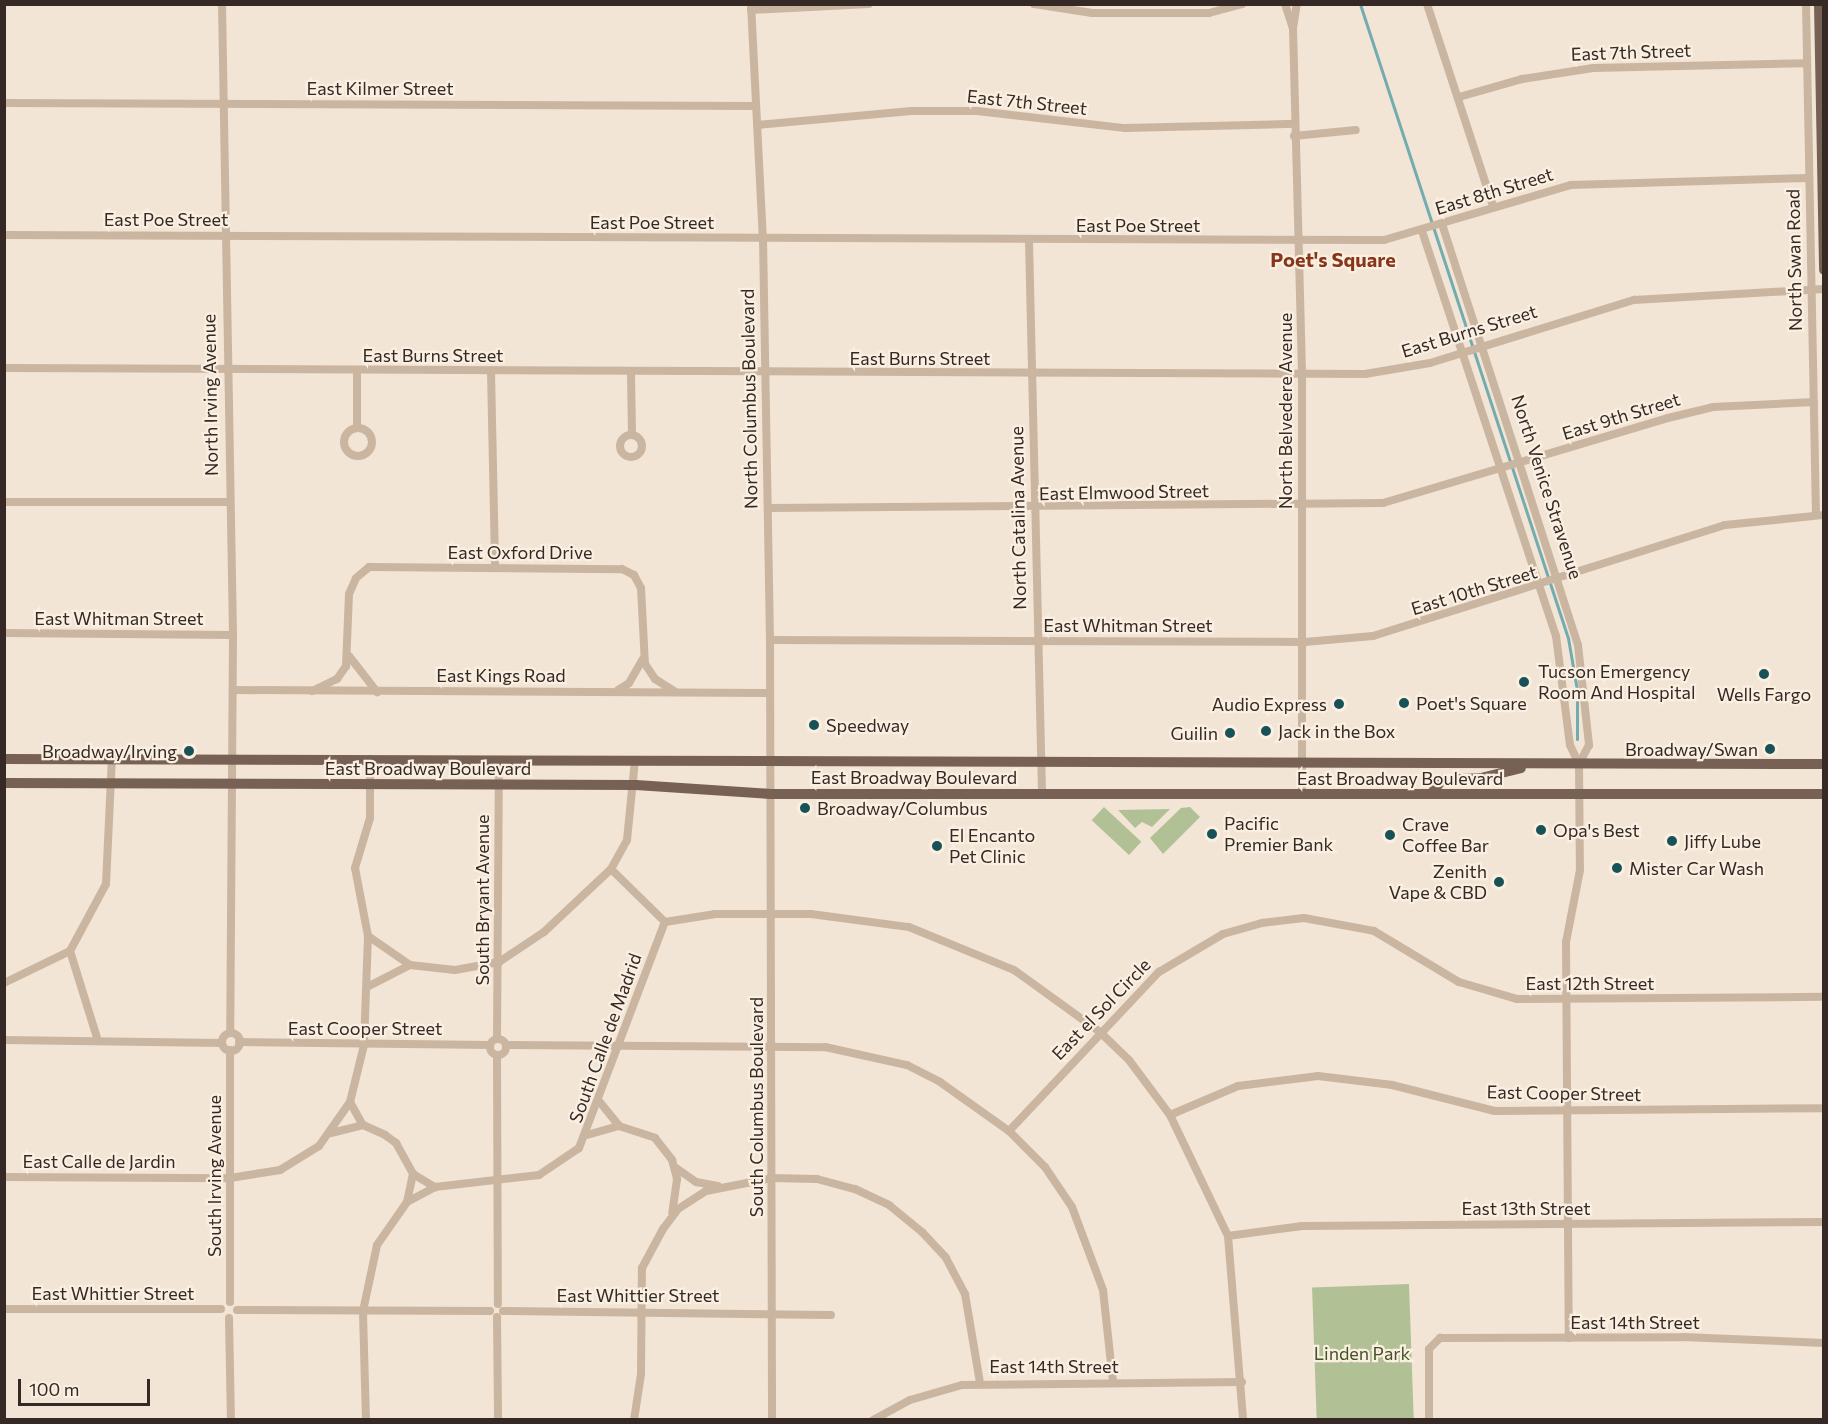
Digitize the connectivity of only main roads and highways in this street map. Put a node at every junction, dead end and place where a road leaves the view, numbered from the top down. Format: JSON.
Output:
{"nodes":[{"id":1,"x":1819,"y":4,"type":"edge"},
{"id":2,"x":1824,"y":270,"type":"edge"},
{"id":3,"x":4,"y":759,"type":"edge"},
{"id":4,"x":1536,"y":764,"type":"junction"},
{"id":5,"x":1824,"y":764,"type":"edge"},
{"id":6,"x":4,"y":783,"type":"edge"},
{"id":7,"x":1431,"y":794,"type":"junction"},
{"id":8,"x":1824,"y":794,"type":"edge"}],
"edges":[{"from":1,"to":2,"type":"main road","name":"North Swan Road"},
{"from":3,"to":4,"type":"main road","name":"East Broadway Boulevard"},
{"from":4,"to":5,"type":"main road","name":"East Broadway Boulevard"},
{"from":4,"to":7,"type":"main road"},
{"from":6,"to":7,"type":"main road","name":"East Broadway Boulevard"},
{"from":7,"to":8,"type":"main road","name":"East Broadway Boulevard"}]}
